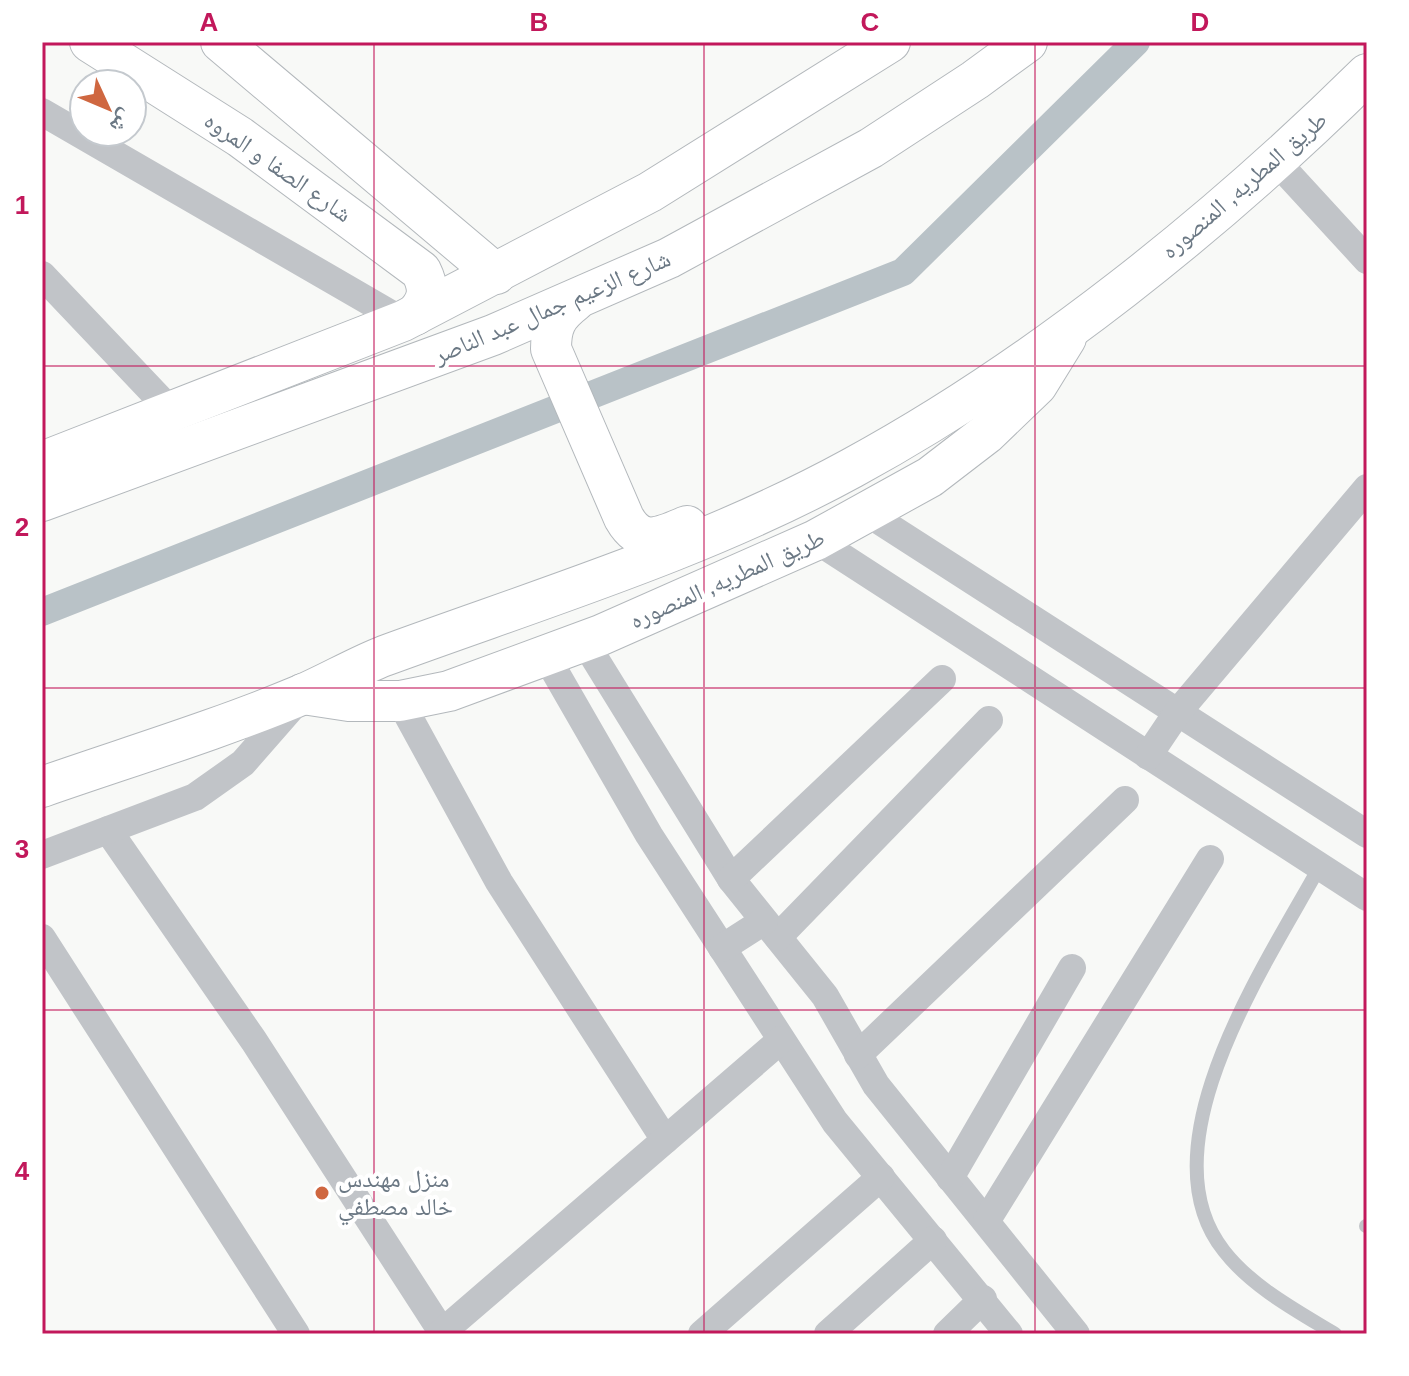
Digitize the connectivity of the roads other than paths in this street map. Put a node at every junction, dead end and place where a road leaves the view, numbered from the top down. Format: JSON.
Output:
{"nodes":[{"id":1,"x":90,"y":42,"type":"edge"},
{"id":2,"x":221,"y":42,"type":"edge"},
{"id":3,"x":890,"y":42,"type":"edge"},
{"id":4,"x":1027,"y":42,"type":"edge"},
{"id":5,"x":1367,"y":74,"type":"edge"},
{"id":6,"x":278,"y":91,"type":"junction"},
{"id":7,"x":42,"y":112,"type":"edge"},
{"id":8,"x":240,"y":137,"type":"junction"},
{"id":9,"x":1276,"y":161,"type":"junction"},
{"id":10,"x":1367,"y":260,"type":"edge"},
{"id":11,"x":42,"y":275,"type":"edge"},
{"id":12,"x":488,"y":278,"type":"junction"},
{"id":13,"x":574,"y":302,"type":"junction"},
{"id":14,"x":409,"y":318,"type":"junction"},
{"id":15,"x":1078,"y":319,"type":"junction"},
{"id":16,"x":509,"y":329,"type":"junction"},
{"id":17,"x":554,"y":368,"type":"junction"},
{"id":18,"x":173,"y":413,"type":"junction"},
{"id":19,"x":42,"y":462,"type":"edge"},
{"id":20,"x":1367,"y":488,"type":"edge"},
{"id":21,"x":42,"y":501,"type":"edge"},
{"id":22,"x":770,"y":507,"type":"junction"},
{"id":23,"x":869,"y":514,"type":"junction"},
{"id":24,"x":617,"y":522,"type":"junction"},
{"id":25,"x":816,"y":540,"type":"junction"},
{"id":26,"x":520,"y":609,"type":"junction"},
{"id":27,"x":584,"y":641,"type":"junction"},
{"id":28,"x":546,"y":656,"type":"junction"},
{"id":29,"x":942,"y":679,"type":"dead end"},
{"id":30,"x":303,"y":694,"type":"junction"},
{"id":31,"x":400,"y":701,"type":"junction"},
{"id":32,"x":1177,"y":713,"type":"junction"},
{"id":33,"x":989,"y":720,"type":"dead end"},
{"id":34,"x":1148,"y":756,"type":"junction"},
{"id":35,"x":42,"y":787,"type":"edge"},
{"id":36,"x":1125,"y":800,"type":"dead end"},
{"id":37,"x":108,"y":830,"type":"junction"},
{"id":38,"x":1367,"y":834,"type":"edge"},
{"id":39,"x":42,"y":855,"type":"edge"},
{"id":40,"x":1210,"y":859,"type":"dead end"},
{"id":41,"x":1320,"y":866,"type":"junction"},
{"id":42,"x":731,"y":879,"type":"junction"},
{"id":43,"x":1367,"y":897,"type":"edge"},
{"id":44,"x":771,"y":929,"type":"junction"},
{"id":45,"x":42,"y":938,"type":"edge"},
{"id":46,"x":722,"y":948,"type":"junction"},
{"id":47,"x":1072,"y":968,"type":"dead end"},
{"id":48,"x":781,"y":1040,"type":"junction"},
{"id":49,"x":858,"y":1055,"type":"junction"},
{"id":50,"x":665,"y":1140,"type":"junction"},
{"id":51,"x":881,"y":1177,"type":"junction"},
{"id":52,"x":950,"y":1178,"type":"junction"},
{"id":53,"x":987,"y":1220,"type":"junction"},
{"id":54,"x":933,"y":1240,"type":"junction"},
{"id":55,"x":983,"y":1299,"type":"junction"},
{"id":56,"x":441,"y":1333,"type":"edge"},
{"id":57,"x":296,"y":1334,"type":"edge"},
{"id":58,"x":702,"y":1334,"type":"edge"},
{"id":59,"x":828,"y":1334,"type":"edge"},
{"id":60,"x":947,"y":1334,"type":"edge"},
{"id":61,"x":1009,"y":1334,"type":"edge"},
{"id":62,"x":1076,"y":1334,"type":"edge"},
{"id":63,"x":1335,"y":1334,"type":"edge"}],
"edges":[{"from":1,"to":8,"type":"main road","name":"شارع الصفا و المروه"},
{"from":2,"to":6,"type":"main road"},
{"from":3,"to":12,"type":"main road","name":"شارع الزعيم جمال عبد الناصر"},
{"from":4,"to":13,"type":"main road","name":"شارع الزعيم جمال عبد الناصر"},
{"from":5,"to":9,"type":"main road","name":"طريق المطريه, المنصوره"},
{"from":6,"to":8,"type":"main road"},
{"from":6,"to":12,"type":"main road"},
{"from":7,"to":14,"type":"street"},
{"from":8,"to":14,"type":"main road","name":"شارع الصفا و المروه"},
{"from":9,"to":10,"type":"street"},
{"from":9,"to":15,"type":"main road","name":"طريق المطريه, المنصوره"},
{"from":11,"to":18,"type":"street"},
{"from":12,"to":14,"type":"main road","name":"شارع الزعيم جمال عبد الناصر"},
{"from":12,"to":16,"type":"main road"},
{"from":13,"to":16,"type":"main road","name":"شارع الزعيم جمال عبد الناصر"},
{"from":13,"to":17,"type":"main road"},
{"from":14,"to":18,"type":"main road","name":"شارع الزعيم جمال عبد الناصر"},
{"from":15,"to":22,"type":"main road","name":"طريق المطريه, المنصوره"},
{"from":15,"to":23,"type":"main road","name":"طريق المطريه, المنصوره"},
{"from":16,"to":17,"type":"main road"},
{"from":16,"to":21,"type":"main road","name":"شارع الزعيم جمال عبد الناصر"},
{"from":17,"to":24,"type":"main road"},
{"from":18,"to":19,"type":"main road","name":"شارع الزعيم جمال عبد الناصر"},
{"from":20,"to":32,"type":"street"},
{"from":22,"to":24,"type":"main road"},
{"from":22,"to":26,"type":"main road","name":"طريق المطريه, المنصوره"},
{"from":23,"to":25,"type":"main road","name":"طريق المطريه, المنصوره"},
{"from":23,"to":32,"type":"street"},
{"from":24,"to":26,"type":"main road"},
{"from":25,"to":27,"type":"main road","name":"طريق المطريه, المنصوره"},
{"from":25,"to":34,"type":"street"},
{"from":26,"to":30,"type":"main road","name":"طريق المطريه, المنصوره"},
{"from":27,"to":28,"type":"main road","name":"طريق المطريه, المنصوره"},
{"from":27,"to":42,"type":"street"},
{"from":28,"to":31,"type":"main road","name":"طريق المطريه, المنصوره"},
{"from":28,"to":46,"type":"street"},
{"from":29,"to":42,"type":"street"},
{"from":30,"to":31,"type":"main road","name":"طريق المطريه, المنصوره"},
{"from":30,"to":35,"type":"main road","name":"طريق المطريه, المنصوره"},
{"from":30,"to":37,"type":"street"},
{"from":31,"to":50,"type":"street"},
{"from":32,"to":34,"type":"street"},
{"from":32,"to":38,"type":"street"},
{"from":33,"to":44,"type":"street"},
{"from":34,"to":41,"type":"street"},
{"from":36,"to":49,"type":"street"},
{"from":37,"to":39,"type":"street"},
{"from":37,"to":56,"type":"street"},
{"from":40,"to":53,"type":"street"},
{"from":41,"to":43,"type":"street"},
{"from":41,"to":63,"type":"lane"},
{"from":42,"to":44,"type":"street"},
{"from":44,"to":46,"type":"street"},
{"from":44,"to":49,"type":"street"},
{"from":45,"to":57,"type":"street"},
{"from":46,"to":48,"type":"street"},
{"from":47,"to":52,"type":"street"},
{"from":48,"to":50,"type":"street"},
{"from":48,"to":51,"type":"street"},
{"from":49,"to":52,"type":"street"},
{"from":50,"to":56,"type":"street"},
{"from":51,"to":54,"type":"street"},
{"from":51,"to":58,"type":"street"},
{"from":52,"to":53,"type":"street"},
{"from":53,"to":62,"type":"street"},
{"from":54,"to":55,"type":"street"},
{"from":54,"to":59,"type":"street"},
{"from":55,"to":60,"type":"street"},
{"from":55,"to":61,"type":"street"}]}
